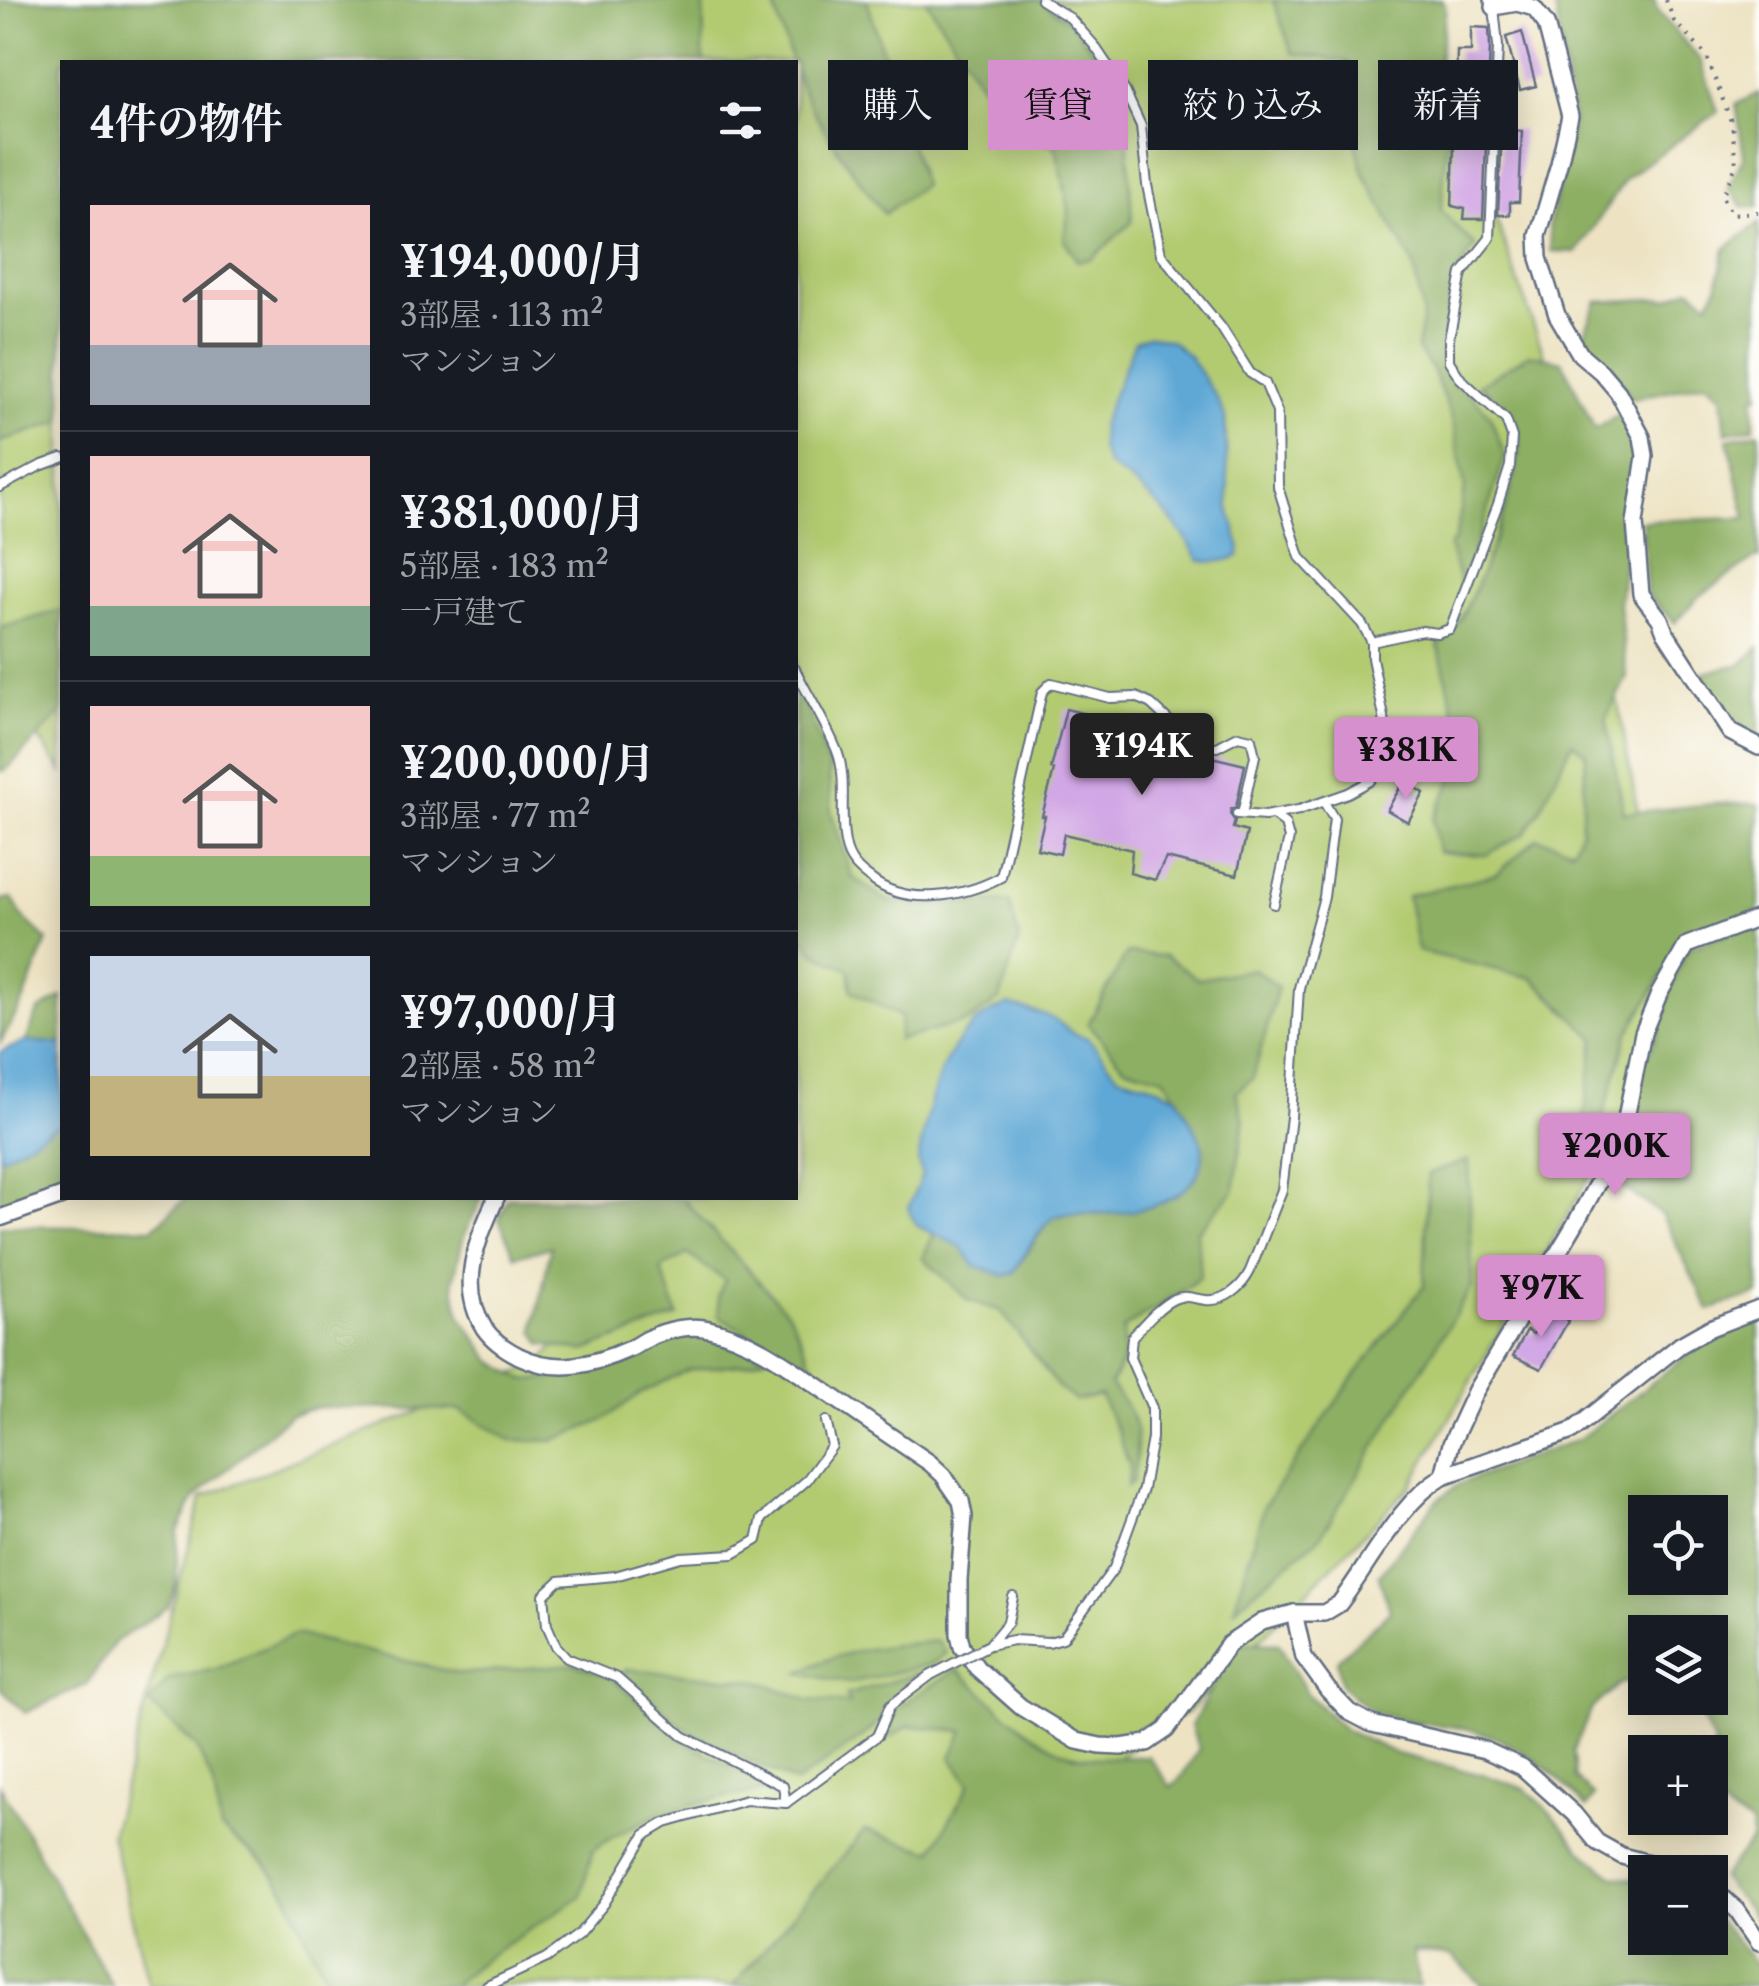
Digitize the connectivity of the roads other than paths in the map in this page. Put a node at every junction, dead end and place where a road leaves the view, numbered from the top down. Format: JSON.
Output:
{"nodes":[{"id":1,"x":1041,"y":0,"type":"edge"},
{"id":2,"x":1492,"y":4,"type":"edge"},
{"id":3,"x":60,"y":459,"type":"edge"},
{"id":4,"x":0,"y":487,"type":"edge"},
{"id":5,"x":1372,"y":642,"type":"junction"},
{"id":6,"x":798,"y":675,"type":"edge"},
{"id":7,"x":1759,"y":747,"type":"edge"},
{"id":8,"x":1324,"y":802,"type":"junction"},
{"id":9,"x":1273,"y":815,"type":"junction"},
{"id":10,"x":1274,"y":904,"type":"dead end"},
{"id":11,"x":1759,"y":918,"type":"edge"},
{"id":12,"x":60,"y":1197,"type":"edge"},
{"id":13,"x":495,"y":1200,"type":"edge"},
{"id":14,"x":0,"y":1218,"type":"edge"},
{"id":15,"x":1759,"y":1309,"type":"edge"},
{"id":16,"x":826,"y":1421,"type":"dead end"},
{"id":17,"x":1444,"y":1476,"type":"junction"},
{"id":18,"x":1013,"y":1597,"type":"dead end"},
{"id":19,"x":1294,"y":1613,"type":"junction"},
{"id":20,"x":989,"y":1645,"type":"junction"},
{"id":21,"x":786,"y":1803,"type":"junction"},
{"id":22,"x":1628,"y":1858,"type":"edge"},
{"id":23,"x":1728,"y":1902,"type":"edge"},
{"id":24,"x":1759,"y":1942,"type":"edge"},
{"id":25,"x":488,"y":1986,"type":"edge"}],
"edges":[{"from":1,"to":5,"type":"lane"},
{"from":2,"to":5,"type":"lane"},
{"from":2,"to":7,"type":"street"},
{"from":3,"to":4,"type":"lane"},
{"from":5,"to":8,"type":"lane"},
{"from":6,"to":9,"type":"lane"},
{"from":8,"to":9,"type":"lane"},
{"from":8,"to":20,"type":"lane"},
{"from":9,"to":10,"type":"lane"},
{"from":11,"to":17,"type":"street"},
{"from":12,"to":14,"type":"street"},
{"from":13,"to":19,"type":"street"},
{"from":15,"to":17,"type":"street"},
{"from":16,"to":21,"type":"lane"},
{"from":17,"to":19,"type":"street"},
{"from":18,"to":20,"type":"lane"},
{"from":19,"to":22,"type":"street"},
{"from":20,"to":21,"type":"lane","bridge":true},
{"from":21,"to":25,"type":"lane"},
{"from":23,"to":24,"type":"street"}]}
